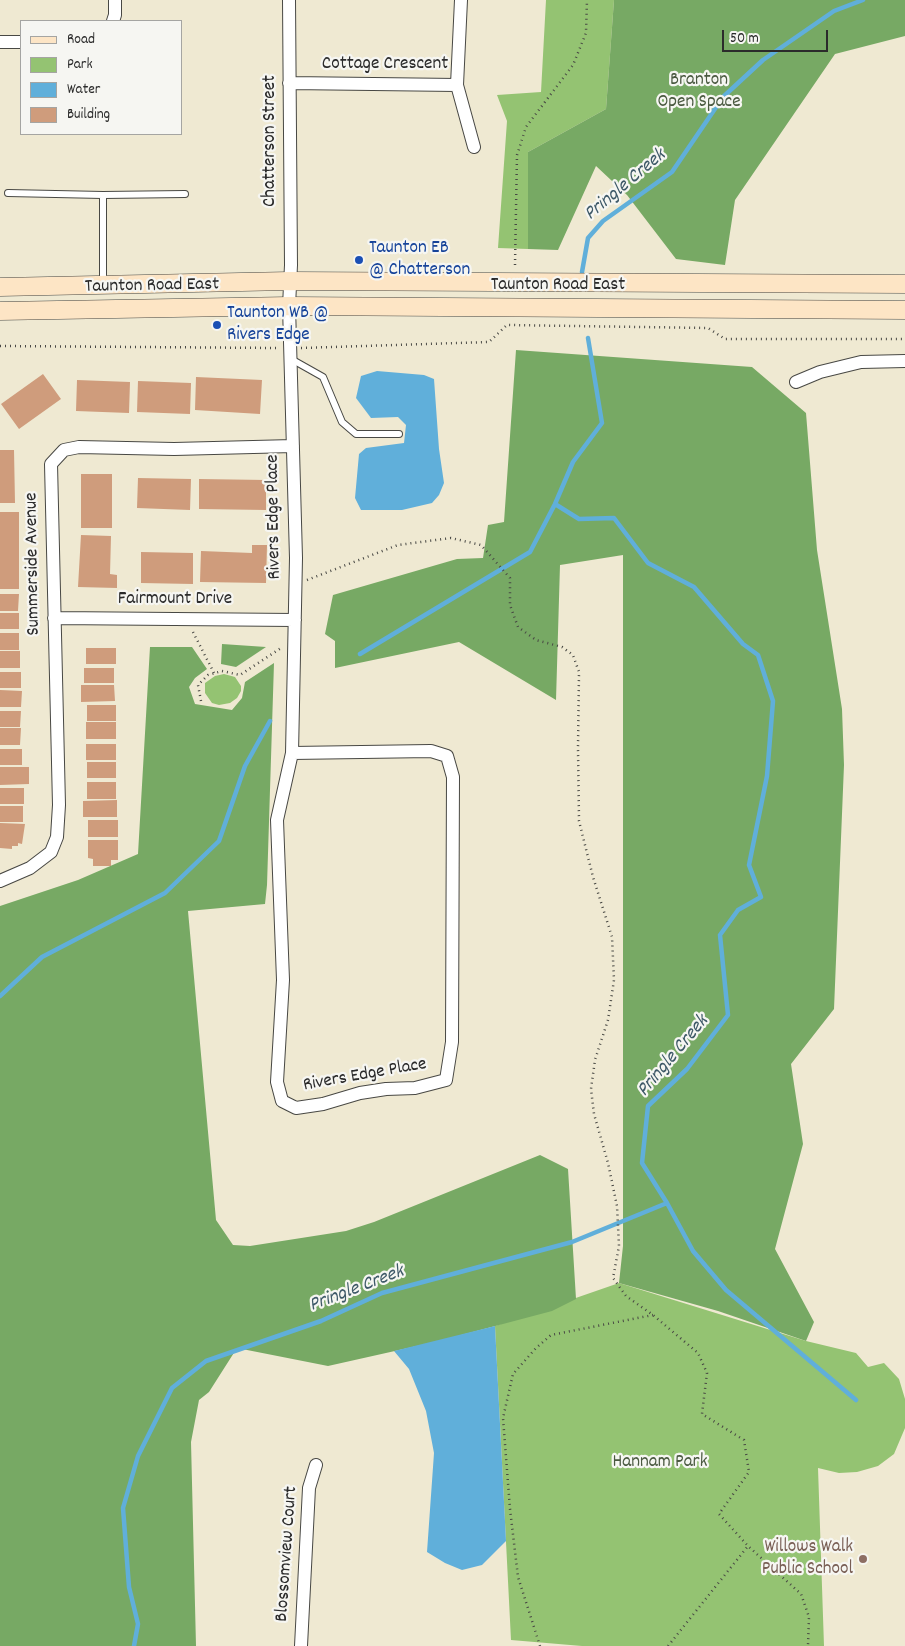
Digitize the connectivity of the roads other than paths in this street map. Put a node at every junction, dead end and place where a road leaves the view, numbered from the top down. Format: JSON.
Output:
{"nodes":[{"id":1,"x":115,"y":0,"type":"edge"},
{"id":2,"x":289,"y":0,"type":"edge"},
{"id":3,"x":461,"y":0,"type":"edge"},
{"id":4,"x":113,"y":20,"type":"edge"},
{"id":5,"x":0,"y":42,"type":"edge"},
{"id":6,"x":20,"y":42,"type":"edge"},
{"id":7,"x":289,"y":83,"type":"junction"},
{"id":8,"x":457,"y":85,"type":"junction"},
{"id":9,"x":474,"y":147,"type":"dead end"},
{"id":10,"x":8,"y":193,"type":"dead end"},
{"id":11,"x":185,"y":194,"type":"dead end"},
{"id":12,"x":103,"y":195,"type":"junction"},
{"id":13,"x":289,"y":282,"type":"junction"},
{"id":14,"x":103,"y":284,"type":"junction"},
{"id":15,"x":840,"y":284,"type":"junction"},
{"id":16,"x":905,"y":284,"type":"edge"},
{"id":17,"x":0,"y":287,"type":"edge"},
{"id":18,"x":289,"y":306,"type":"junction"},
{"id":19,"x":841,"y":309,"type":"junction"},
{"id":20,"x":905,"y":310,"type":"edge"},
{"id":21,"x":0,"y":311,"type":"edge"},
{"id":22,"x":290,"y":353,"type":"junction"},
{"id":23,"x":905,"y":361,"type":"edge"},
{"id":24,"x":796,"y":382,"type":"dead end"},
{"id":25,"x":399,"y":434,"type":"dead end"},
{"id":26,"x":293,"y":446,"type":"junction"},
{"id":27,"x":54,"y":618,"type":"junction"},
{"id":28,"x":295,"y":620,"type":"junction"},
{"id":29,"x":292,"y":753,"type":"junction"},
{"id":30,"x":0,"y":881,"type":"edge"},
{"id":31,"x":316,"y":1465,"type":"dead end"},
{"id":32,"x":301,"y":1646,"type":"edge"}],
"edges":[{"from":1,"to":4,"type":"street"},
{"from":2,"to":7,"type":"street","name":"Chatterson Street"},
{"from":3,"to":8,"type":"street","name":"Cottage Crescent"},
{"from":5,"to":6,"type":"street"},
{"from":7,"to":8,"type":"street","name":"Cottage Crescent"},
{"from":7,"to":13,"type":"street","name":"Chatterson Street"},
{"from":8,"to":9,"type":"street"},
{"from":10,"to":12,"type":"lane"},
{"from":11,"to":12,"type":"lane"},
{"from":12,"to":14,"type":"lane"},
{"from":13,"to":14,"type":"main road","name":"Taunton Road East"},
{"from":13,"to":15,"type":"main road","name":"Taunton Road East"},
{"from":13,"to":18,"type":"street","name":"Rivers Edge Place"},
{"from":14,"to":17,"type":"main road","name":"Taunton Road East"},
{"from":15,"to":16,"type":"main road","name":"Taunton Road East"},
{"from":15,"to":19,"type":"main road"},
{"from":18,"to":19,"type":"main road","name":"Taunton Road East"},
{"from":18,"to":21,"type":"main road","name":"Taunton Road East"},
{"from":18,"to":22,"type":"street","name":"Rivers Edge Place"},
{"from":19,"to":20,"type":"main road","name":"Taunton Road East"},
{"from":22,"to":25,"type":"lane"},
{"from":22,"to":26,"type":"street","name":"Rivers Edge Place"},
{"from":23,"to":24,"type":"street"},
{"from":26,"to":27,"type":"street","name":"Summerside Avenue"},
{"from":26,"to":28,"type":"street","name":"Rivers Edge Place"},
{"from":27,"to":28,"type":"street","name":"Fairmount Drive"},
{"from":27,"to":30,"type":"street","name":"Summerside Avenue"},
{"from":28,"to":29,"type":"street","name":"Rivers Edge Place"},
{"from":29,"to":29,"type":"street","name":"Rivers Edge Place"},
{"from":31,"to":32,"type":"street","name":"Blossomview Court"}]}
